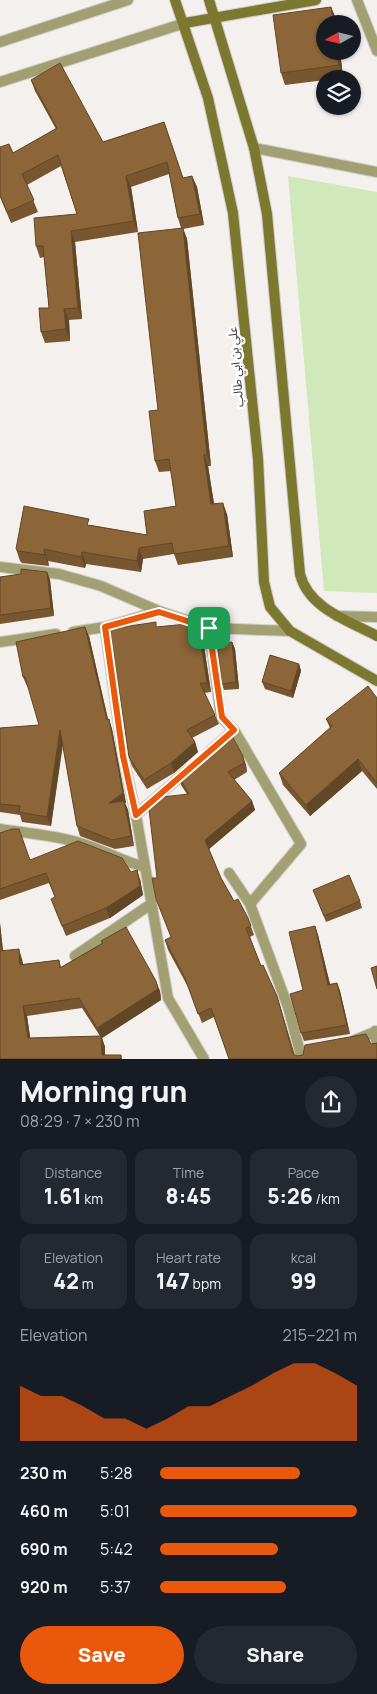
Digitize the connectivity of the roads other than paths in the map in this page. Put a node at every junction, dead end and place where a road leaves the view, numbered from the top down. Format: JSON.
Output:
{"nodes":[{"id":1,"x":128,"y":0,"type":"edge"},
{"id":2,"x":175,"y":0,"type":"edge"},
{"id":3,"x":209,"y":0,"type":"edge"},
{"id":4,"x":316,"y":0,"type":"edge"},
{"id":5,"x":357,"y":0,"type":"edge"},
{"id":6,"x":215,"y":16,"type":"junction"},
{"id":7,"x":184,"y":23,"type":"junction"},
{"id":8,"x":0,"y":42,"type":"edge"},
{"id":9,"x":377,"y":51,"type":"edge"},
{"id":10,"x":0,"y":82,"type":"edge"},
{"id":11,"x":254,"y":148,"type":"junction"},
{"id":12,"x":377,"y":172,"type":"edge"},
{"id":13,"x":0,"y":567,"type":"edge"},
{"id":14,"x":159,"y":612,"type":"junction"},
{"id":15,"x":337,"y":616,"type":"junction"},
{"id":16,"x":377,"y":617,"type":"edge"},
{"id":17,"x":105,"y":627,"type":"junction"},
{"id":18,"x":209,"y":628,"type":"junction"},
{"id":19,"x":290,"y":631,"type":"junction"},
{"id":20,"x":377,"y":636,"type":"edge"},
{"id":21,"x":0,"y":642,"type":"edge"},
{"id":22,"x":377,"y":681,"type":"edge"},
{"id":23,"x":234,"y":730,"type":"junction"},
{"id":24,"x":136,"y":815,"type":"junction"},
{"id":25,"x":0,"y":829,"type":"edge"},
{"id":26,"x":145,"y":867,"type":"junction"},
{"id":27,"x":229,"y":873,"type":"dead end"},
{"id":28,"x":151,"y":904,"type":"junction"},
{"id":29,"x":250,"y":904,"type":"junction"},
{"id":30,"x":74,"y":956,"type":"dead end"},
{"id":31,"x":376,"y":1031,"type":"edge"},
{"id":32,"x":346,"y":1042,"type":"edge"},
{"id":33,"x":377,"y":1047,"type":"edge"},
{"id":34,"x":304,"y":1052,"type":"edge"},
{"id":35,"x":204,"y":1059,"type":"edge"}],
"edges":[{"from":1,"to":8,"type":"street"},
{"from":2,"to":7,"type":"main road","name":"علي بن ابي طالب"},
{"from":3,"to":6,"type":"main road"},
{"from":4,"to":6,"type":"main road"},
{"from":5,"to":9,"type":"street"},
{"from":6,"to":7,"type":"main road"},
{"from":6,"to":11,"type":"main road"},
{"from":7,"to":10,"type":"street"},
{"from":7,"to":19,"type":"main road","name":"علي بن ابي طالب"},
{"from":11,"to":12,"type":"street"},
{"from":11,"to":15,"type":"main road"},
{"from":13,"to":14,"type":"street"},
{"from":14,"to":17,"type":"street"},
{"from":14,"to":18,"type":"street"},
{"from":15,"to":16,"type":"street"},
{"from":15,"to":20,"type":"main road"},
{"from":17,"to":21,"type":"street"},
{"from":17,"to":24,"type":"street"},
{"from":18,"to":19,"type":"street"},
{"from":18,"to":23,"type":"street"},
{"from":19,"to":22,"type":"main road","name":"علي بن ابي طالب"},
{"from":23,"to":24,"type":"street"},
{"from":23,"to":29,"type":"street"},
{"from":24,"to":26,"type":"street"},
{"from":25,"to":26,"type":"street"},
{"from":26,"to":28,"type":"street"},
{"from":27,"to":29,"type":"street"},
{"from":28,"to":30,"type":"street"},
{"from":28,"to":35,"type":"street"},
{"from":29,"to":34,"type":"street"},
{"from":31,"to":32,"type":"street"},
{"from":31,"to":33,"type":"street"}]}
